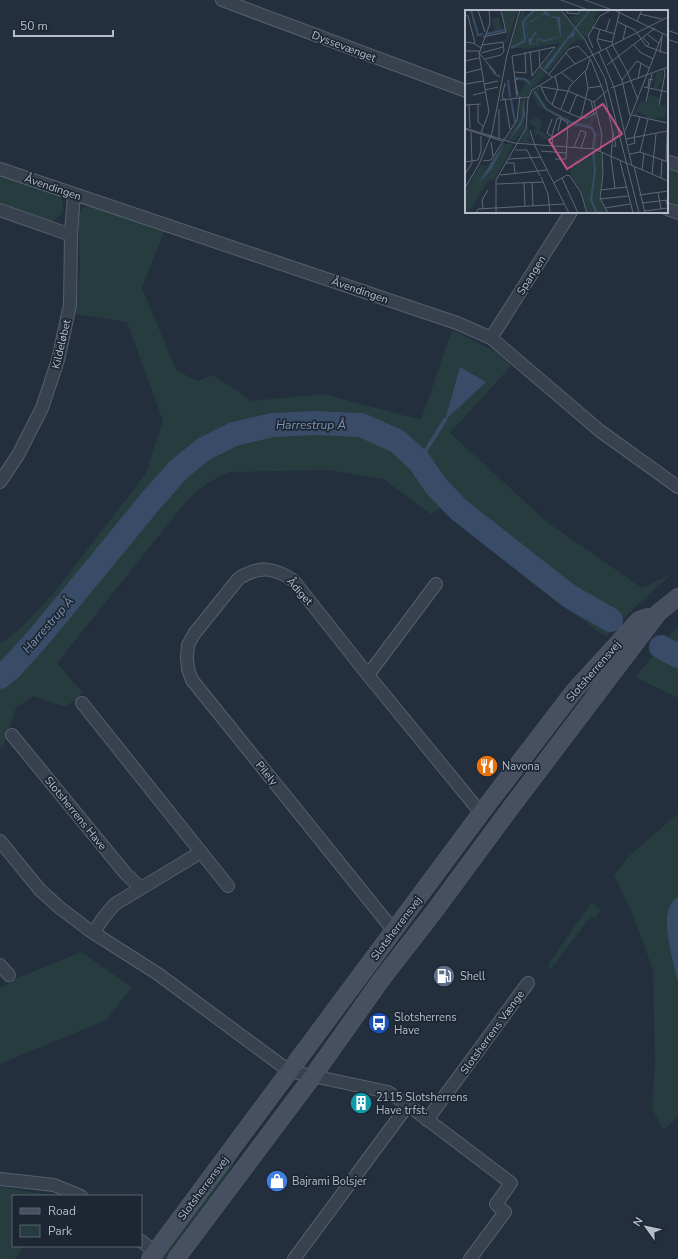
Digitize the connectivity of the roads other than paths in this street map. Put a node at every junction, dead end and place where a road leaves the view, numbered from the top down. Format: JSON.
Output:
{"nodes":[{"id":1,"x":222,"y":0,"type":"edge"},
{"id":2,"x":465,"y":91,"type":"edge"},
{"id":3,"x":668,"y":161,"type":"edge"},
{"id":4,"x":678,"y":165,"type":"edge"},
{"id":5,"x":0,"y":169,"type":"edge"},
{"id":6,"x":74,"y":194,"type":"junction"},
{"id":7,"x":668,"y":209,"type":"edge"},
{"id":8,"x":0,"y":210,"type":"edge"},
{"id":9,"x":570,"y":213,"type":"edge"},
{"id":10,"x":678,"y":213,"type":"edge"},
{"id":11,"x":71,"y":235,"type":"junction"},
{"id":12,"x":491,"y":338,"type":"junction"},
{"id":13,"x":0,"y":482,"type":"edge"},
{"id":14,"x":678,"y":488,"type":"edge"},
{"id":15,"x":436,"y":584,"type":"dead end"},
{"id":16,"x":678,"y":598,"type":"edge"},
{"id":17,"x":216,"y":607,"type":"joint"},
{"id":18,"x":658,"y":614,"type":"junction"},
{"id":19,"x":368,"y":675,"type":"junction"},
{"id":20,"x":82,"y":703,"type":"dead end"},
{"id":21,"x":12,"y":735,"type":"dead end"},
{"id":22,"x":481,"y":813,"type":"junction"},
{"id":23,"x":0,"y":841,"type":"edge"},
{"id":24,"x":201,"y":852,"type":"junction"},
{"id":25,"x":228,"y":886,"type":"dead end"},
{"id":26,"x":141,"y":888,"type":"junction"},
{"id":27,"x":394,"y":931,"type":"junction"},
{"id":28,"x":94,"y":932,"type":"junction"},
{"id":29,"x":0,"y":965,"type":"edge"},
{"id":30,"x":9,"y":975,"type":"dead end"},
{"id":31,"x":528,"y":983,"type":"dead end"},
{"id":32,"x":289,"y":1071,"type":"junction"},
{"id":33,"x":313,"y":1076,"type":"junction"},
{"id":34,"x":408,"y":1105,"type":"junction"},
{"id":35,"x":427,"y":1120,"type":"junction"},
{"id":36,"x":0,"y":1178,"type":"edge"},
{"id":37,"x":79,"y":1195,"type":"edge"},
{"id":38,"x":142,"y":1242,"type":"edge"},
{"id":39,"x":153,"y":1255,"type":"edge"},
{"id":40,"x":176,"y":1259,"type":"edge"},
{"id":41,"x":294,"y":1259,"type":"edge"},
{"id":42,"x":470,"y":1259,"type":"edge"}],
"edges":[{"from":1,"to":2,"type":"street","name":"Dyssevænget"},
{"from":3,"to":4,"type":"street"},
{"from":5,"to":6,"type":"street","name":"Åvendingen"},
{"from":6,"to":11,"type":"street","name":"Kildeløbet"},
{"from":6,"to":12,"type":"street","name":"Åvendingen"},
{"from":7,"to":10,"type":"street"},
{"from":8,"to":11,"type":"street"},
{"from":9,"to":12,"type":"street","name":"Spangen"},
{"from":11,"to":13,"type":"street","name":"Kildeløbet"},
{"from":12,"to":14,"type":"street","name":"Åvendingen"},
{"from":15,"to":19,"type":"street"},
{"from":16,"to":18,"type":"street","name":"Slotsherrensvej"},
{"from":17,"to":19,"type":"street","name":"Ådiget"},
{"from":17,"to":27,"type":"street","name":"Pilely"},
{"from":18,"to":22,"type":"street","name":"Slotsherrensvej"},
{"from":18,"to":33,"type":"street","name":"Slotsherrensvej"},
{"from":19,"to":22,"type":"street","name":"Ådiget"},
{"from":20,"to":24,"type":"street"},
{"from":21,"to":26,"type":"street","name":"Slotsherrens Have"},
{"from":22,"to":27,"type":"street","name":"Slotsherrensvej"},
{"from":23,"to":28,"type":"street"},
{"from":24,"to":25,"type":"street"},
{"from":24,"to":26,"type":"street"},
{"from":26,"to":28,"type":"street"},
{"from":27,"to":32,"type":"street","name":"Slotsherrensvej"},
{"from":28,"to":32,"type":"street"},
{"from":29,"to":30,"type":"street"},
{"from":31,"to":35,"type":"street","name":"Slotsherrens Vænge"},
{"from":32,"to":33,"type":"street"},
{"from":32,"to":39,"type":"street","name":"Slotsherrensvej"},
{"from":33,"to":34,"type":"street"},
{"from":33,"to":40,"type":"street","name":"Slotsherrensvej"},
{"from":34,"to":35,"type":"street"},
{"from":34,"to":41,"type":"street"},
{"from":35,"to":42,"type":"street"},
{"from":36,"to":37,"type":"street"},
{"from":38,"to":39,"type":"street"}]}
